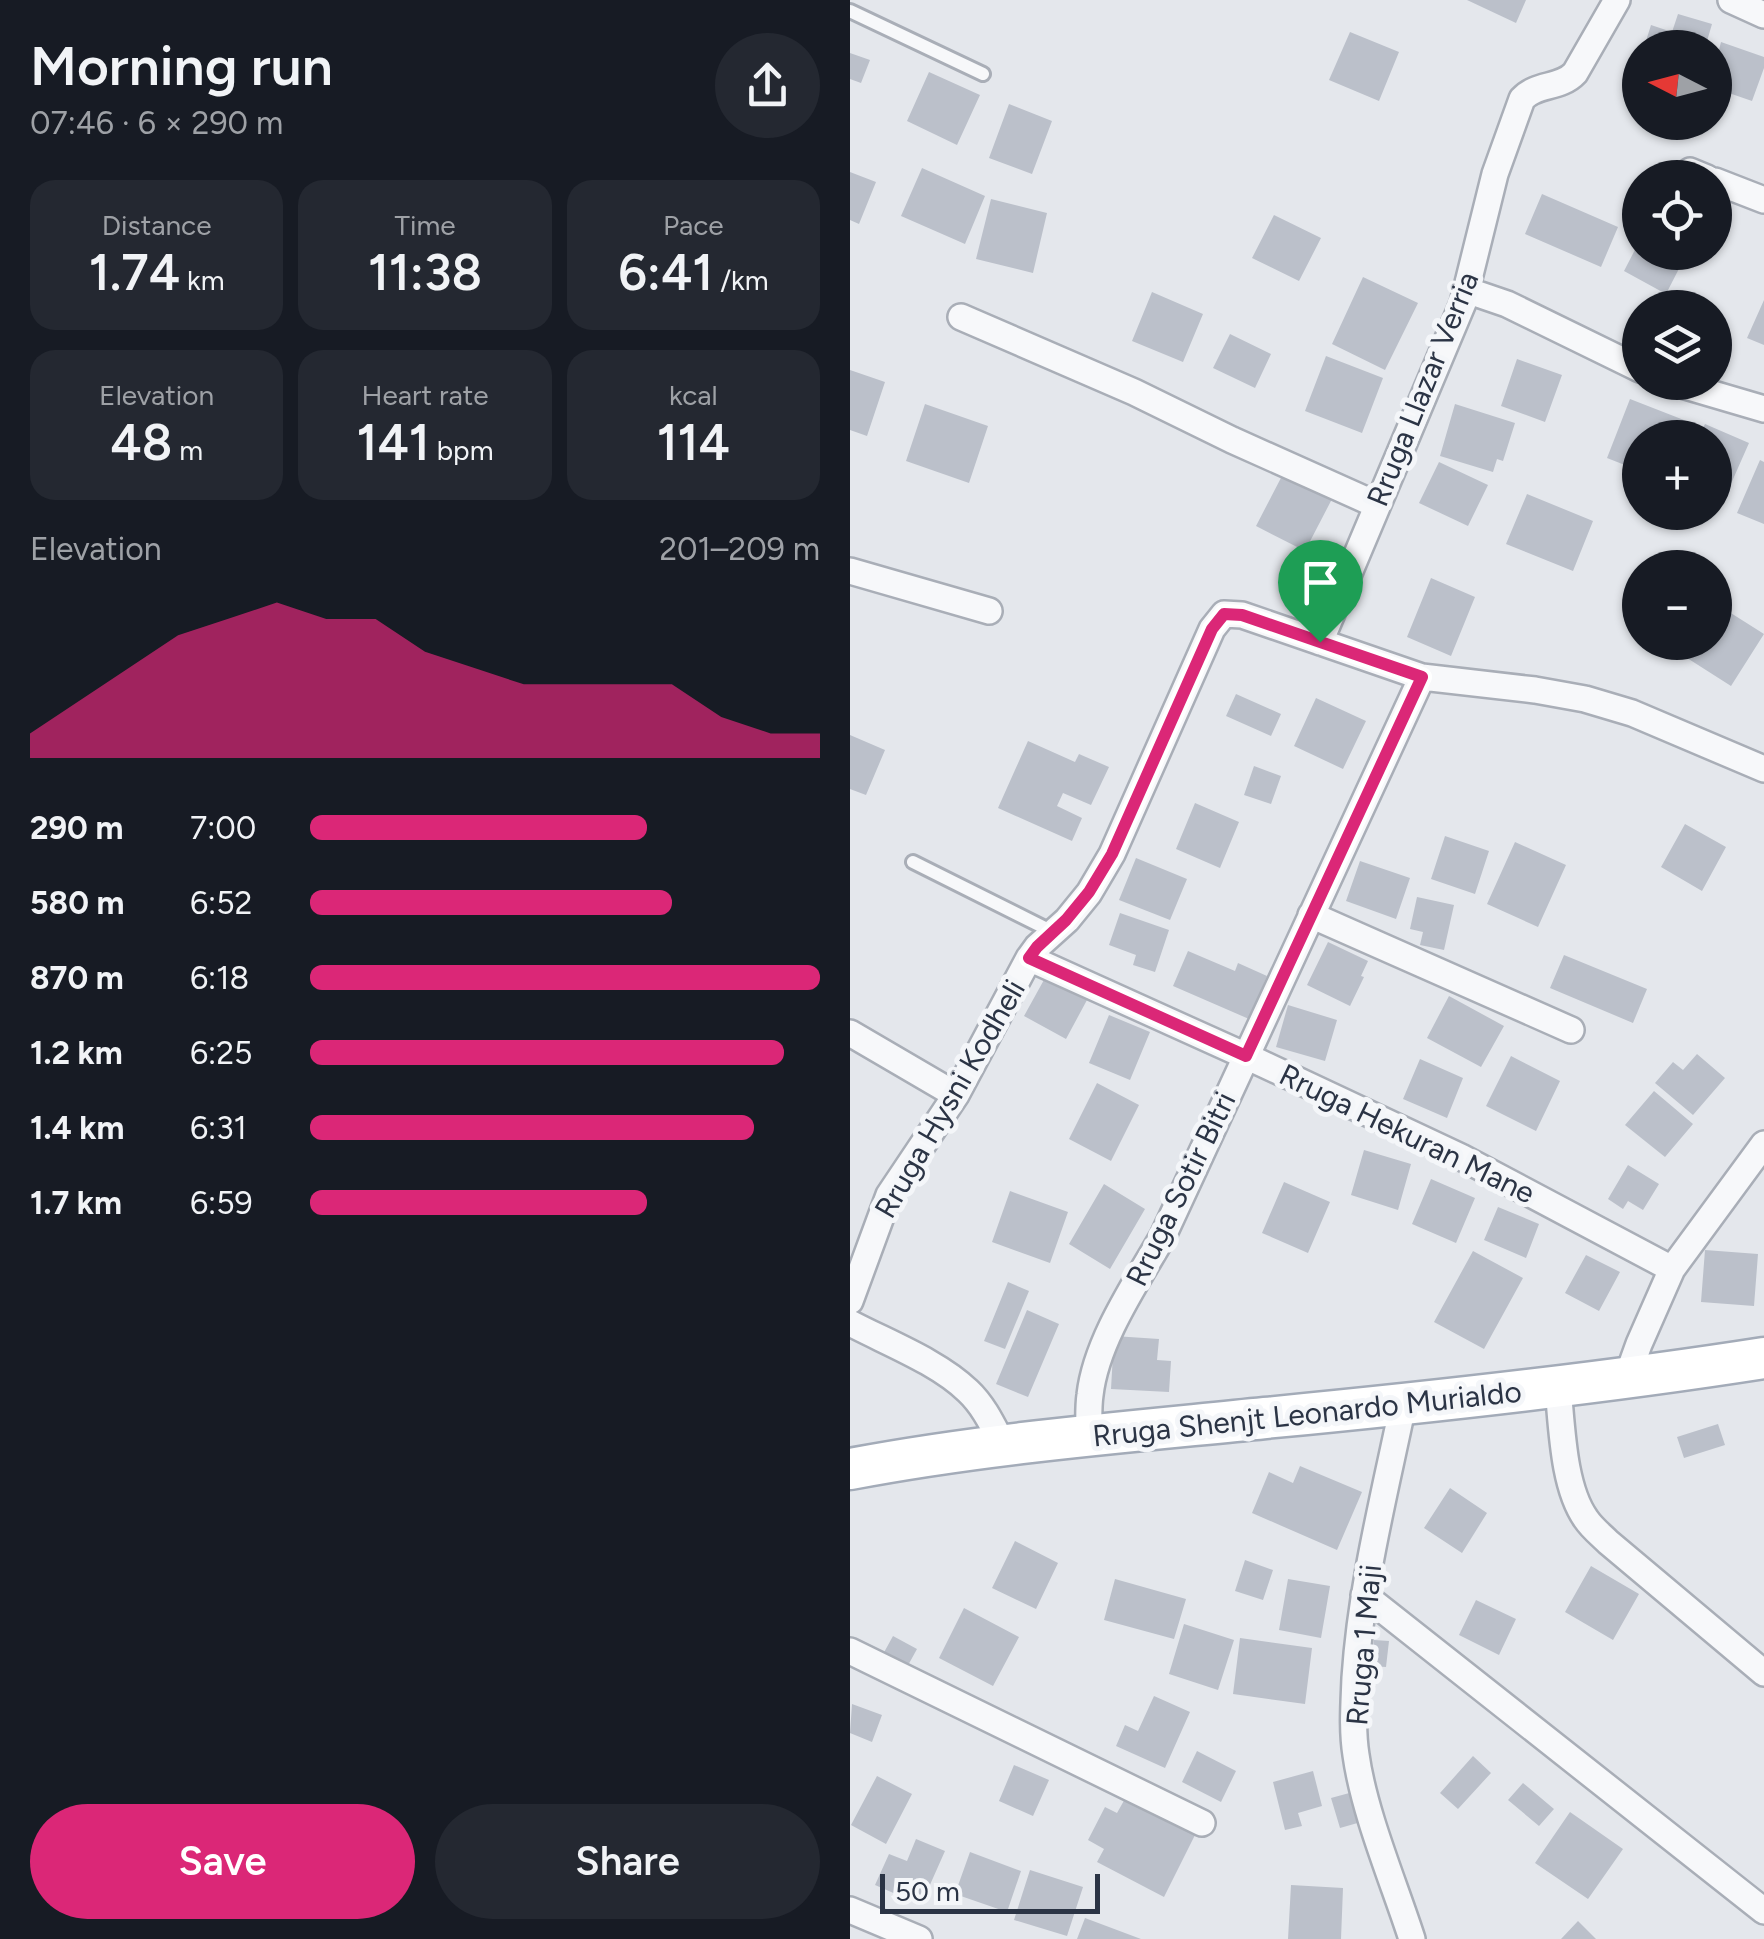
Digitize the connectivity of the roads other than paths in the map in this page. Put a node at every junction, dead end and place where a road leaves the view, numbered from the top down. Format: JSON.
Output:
{"nodes":[{"id":1,"x":1616,"y":0,"type":"edge"},
{"id":2,"x":1731,"y":0,"type":"edge"},
{"id":3,"x":850,"y":11,"type":"edge"},
{"id":4,"x":1764,"y":15,"type":"edge"},
{"id":5,"x":984,"y":74,"type":"dead end"},
{"id":6,"x":1732,"y":188,"type":"edge"},
{"id":7,"x":1764,"y":200,"type":"edge"},
{"id":8,"x":1466,"y":290,"type":"junction"},
{"id":9,"x":961,"y":317,"type":"dead end"},
{"id":10,"x":1622,"y":360,"type":"edge"},
{"id":11,"x":1732,"y":400,"type":"edge"},
{"id":12,"x":1764,"y":409,"type":"edge"},
{"id":13,"x":1377,"y":505,"type":"junction"},
{"id":14,"x":850,"y":572,"type":"edge"},
{"id":15,"x":989,"y":612,"type":"dead end"},
{"id":16,"x":1320,"y":642,"type":"junction"},
{"id":17,"x":1422,"y":677,"type":"junction"},
{"id":18,"x":1764,"y":770,"type":"edge"},
{"id":19,"x":913,"y":862,"type":"dead end"},
{"id":20,"x":1311,"y":915,"type":"junction"},
{"id":21,"x":1053,"y":932,"type":"junction"},
{"id":22,"x":1029,"y":958,"type":"junction"},
{"id":23,"x":1571,"y":1030,"type":"dead end"},
{"id":24,"x":850,"y":1033,"type":"edge"},
{"id":25,"x":1246,"y":1056,"type":"junction"},
{"id":26,"x":956,"y":1096,"type":"junction"},
{"id":27,"x":1764,"y":1144,"type":"edge"},
{"id":28,"x":1672,"y":1270,"type":"junction"},
{"id":29,"x":850,"y":1301,"type":"edge"},
{"id":30,"x":850,"y":1324,"type":"edge"},
{"id":31,"x":1764,"y":1358,"type":"edge"},
{"id":32,"x":1626,"y":1380,"type":"junction"},
{"id":33,"x":1558,"y":1388,"type":"junction"},
{"id":34,"x":1402,"y":1405,"type":"junction"},
{"id":35,"x":1089,"y":1436,"type":"junction"},
{"id":36,"x":1003,"y":1445,"type":"junction"},
{"id":37,"x":850,"y":1469,"type":"edge"},
{"id":38,"x":1364,"y":1595,"type":"junction"},
{"id":39,"x":850,"y":1651,"type":"edge"},
{"id":40,"x":1764,"y":1673,"type":"edge"},
{"id":41,"x":1202,"y":1823,"type":"dead end"},
{"id":42,"x":850,"y":1910,"type":"edge"},
{"id":43,"x":1764,"y":1911,"type":"edge"},
{"id":44,"x":919,"y":1939,"type":"edge"},
{"id":45,"x":1412,"y":1939,"type":"edge"}],
"edges":[{"from":1,"to":8,"type":"street","name":"Rruga Llazar Verria"},
{"from":2,"to":4,"type":"street"},
{"from":3,"to":5,"type":"lane"},
{"from":6,"to":7,"type":"street"},
{"from":8,"to":10,"type":"street"},
{"from":8,"to":13,"type":"street","name":"Rruga Llazar Verria"},
{"from":9,"to":13,"type":"street"},
{"from":11,"to":12,"type":"street"},
{"from":13,"to":16,"type":"street","name":"Rruga Llazar Verria"},
{"from":14,"to":15,"type":"street"},
{"from":16,"to":17,"type":"street","name":"Rruga Hysni Kodheli"},
{"from":16,"to":21,"type":"street","name":"Rruga Hysni Kodheli"},
{"from":17,"to":18,"type":"street","name":"Rruga Hysni Kodheli"},
{"from":17,"to":20,"type":"street","name":"Rruga Sotir Bitri"},
{"from":19,"to":21,"type":"lane"},
{"from":20,"to":23,"type":"street"},
{"from":20,"to":25,"type":"street","name":"Rruga Sotir Bitri"},
{"from":21,"to":22,"type":"street","name":"Rruga Hysni Kodheli"},
{"from":22,"to":25,"type":"street","name":"Rruga Hekuran Mane"},
{"from":22,"to":26,"type":"street","name":"Rruga Hysni Kodheli"},
{"from":24,"to":26,"type":"street"},
{"from":25,"to":28,"type":"street","name":"Rruga Hekuran Mane"},
{"from":25,"to":35,"type":"street","name":"Rruga Sotir Bitri"},
{"from":26,"to":29,"type":"street","name":"Rruga Hysni Kodheli"},
{"from":27,"to":28,"type":"street"},
{"from":28,"to":32,"type":"street"},
{"from":30,"to":36,"type":"street"},
{"from":31,"to":32,"type":"main road","name":"Rruga Shenjt Leonardo Murialdo"},
{"from":32,"to":33,"type":"main road","name":"Rruga Shenjt Leonardo Murialdo"},
{"from":33,"to":34,"type":"main road","name":"Rruga Shenjt Leonardo Murialdo"},
{"from":33,"to":40,"type":"street"},
{"from":34,"to":35,"type":"main road","name":"Rruga Shenjt Leonardo Murialdo"},
{"from":34,"to":38,"type":"street","name":"Rruga 1 Maji"},
{"from":35,"to":36,"type":"main road","name":"Rruga Shenjt Leonardo Murialdo"},
{"from":36,"to":37,"type":"main road","name":"Rruga Shenjt Leonardo Murialdo"},
{"from":38,"to":43,"type":"street"},
{"from":38,"to":45,"type":"street","name":"Rruga 1 Maji"},
{"from":39,"to":41,"type":"street"},
{"from":42,"to":44,"type":"street"}]}
